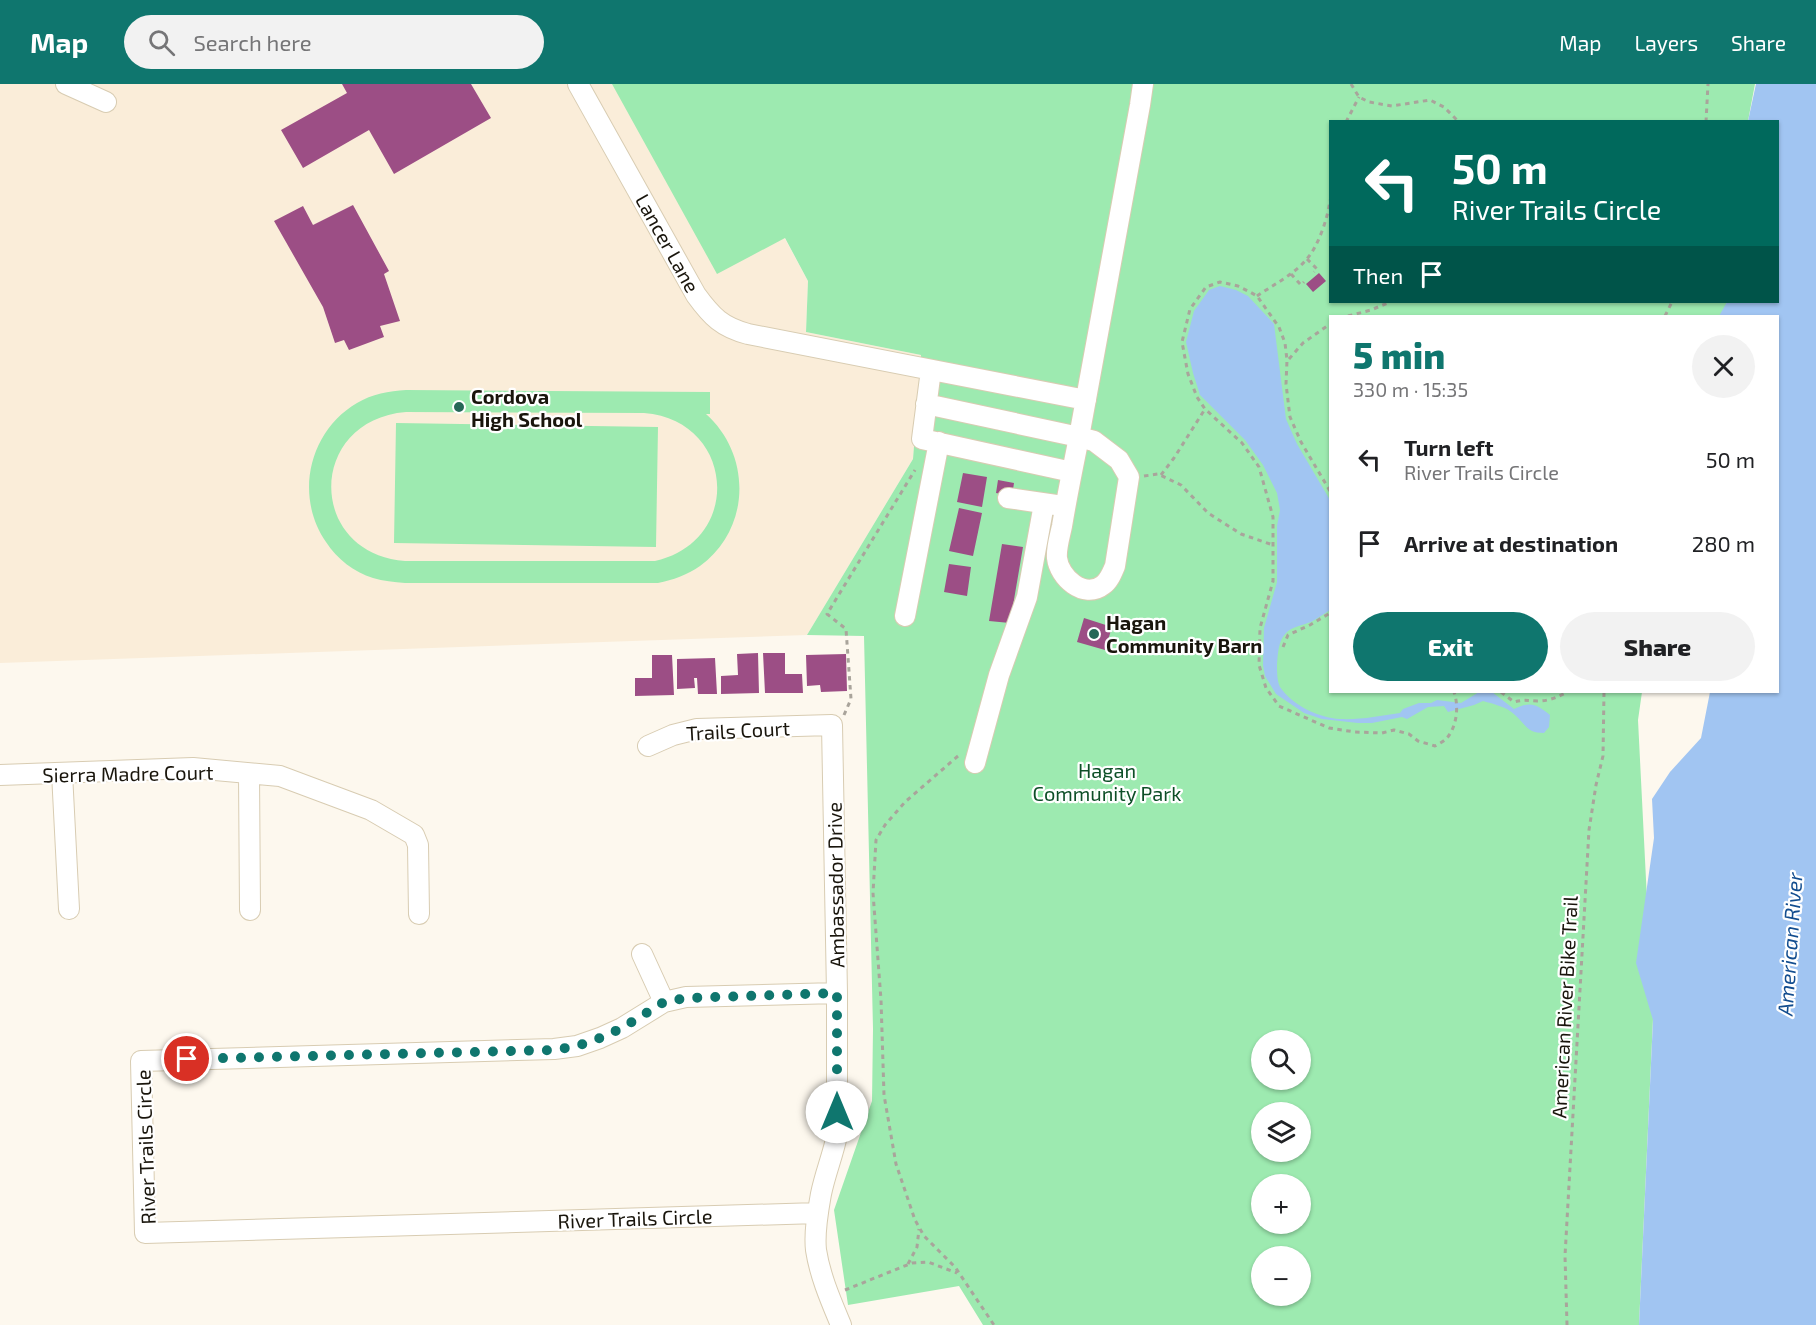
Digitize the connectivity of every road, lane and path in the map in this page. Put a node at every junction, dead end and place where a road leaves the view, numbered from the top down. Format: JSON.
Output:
{"nodes":[{"id":1,"x":66,"y":84,"type":"edge"},
{"id":2,"x":578,"y":84,"type":"edge"},
{"id":3,"x":1143,"y":84,"type":"edge"},
{"id":4,"x":1351,"y":84,"type":"edge"},
{"id":5,"x":1708,"y":84,"type":"edge"},
{"id":6,"x":1359,"y":97,"type":"junction"},
{"id":7,"x":106,"y":102,"type":"dead end"},
{"id":8,"x":1347,"y":120,"type":"edge"},
{"id":9,"x":1457,"y":120,"type":"edge"},
{"id":10,"x":1706,"y":120,"type":"edge"},
{"id":11,"x":1329,"y":216,"type":"edge"},
{"id":12,"x":1308,"y":259,"type":"junction"},
{"id":13,"x":1314,"y":272,"type":"dead end"},
{"id":14,"x":1291,"y":274,"type":"junction"},
{"id":15,"x":1304,"y":282,"type":"dead end"},
{"id":16,"x":1257,"y":296,"type":"junction"},
{"id":17,"x":1388,"y":303,"type":"edge"},
{"id":18,"x":1352,"y":315,"type":"edge"},
{"id":19,"x":1329,"y":325,"type":"edge"},
{"id":20,"x":1287,"y":360,"type":"junction"},
{"id":21,"x":931,"y":370,"type":"junction"},
{"id":22,"x":1086,"y":400,"type":"junction"},
{"id":23,"x":926,"y":404,"type":"junction"},
{"id":24,"x":1205,"y":409,"type":"junction"},
{"id":25,"x":1079,"y":437,"type":"junction"},
{"id":26,"x":930,"y":440,"type":"junction"},
{"id":27,"x":1072,"y":472,"type":"junction"},
{"id":28,"x":1329,"y":489,"type":"edge"},
{"id":29,"x":1008,"y":498,"type":"dead end"},
{"id":30,"x":1044,"y":504,"type":"junction"},
{"id":31,"x":1065,"y":507,"type":"junction"},
{"id":32,"x":1273,"y":545,"type":"junction"},
{"id":33,"x":1329,"y":614,"type":"edge"},
{"id":34,"x":905,"y":616,"type":"dead end"},
{"id":35,"x":1283,"y":648,"type":"dead end"},
{"id":36,"x":1454,"y":693,"type":"edge"},
{"id":37,"x":1502,"y":693,"type":"edge"},
{"id":38,"x":1565,"y":693,"type":"edge"},
{"id":39,"x":1604,"y":693,"type":"edge"},
{"id":40,"x":831,"y":725,"type":"junction"},
{"id":41,"x":648,"y":747,"type":"dead end"},
{"id":42,"x":968,"y":757,"type":"joint"},
{"id":43,"x":62,"y":773,"type":"junction"},
{"id":44,"x":249,"y":774,"type":"junction"},
{"id":45,"x":0,"y":776,"type":"edge"},
{"id":46,"x":69,"y":909,"type":"dead end"},
{"id":47,"x":250,"y":910,"type":"dead end"},
{"id":48,"x":419,"y":914,"type":"dead end"},
{"id":49,"x":642,"y":954,"type":"dead end"},
{"id":50,"x":837,"y":993,"type":"junction"},
{"id":51,"x":664,"y":1002,"type":"junction"},
{"id":52,"x":818,"y":1212,"type":"junction"},
{"id":53,"x":919,"y":1227,"type":"junction"},
{"id":54,"x":908,"y":1264,"type":"junction"},
{"id":55,"x":959,"y":1273,"type":"junction"},
{"id":56,"x":830,"y":1296,"type":"junction"},
{"id":57,"x":841,"y":1325,"type":"edge"},
{"id":58,"x":994,"y":1325,"type":"edge"},
{"id":59,"x":1567,"y":1325,"type":"edge"}],
"edges":[{"from":1,"to":7,"type":"street"},
{"from":2,"to":21,"type":"street","name":"Lancer Lane"},
{"from":3,"to":22,"type":"street"},
{"from":4,"to":6,"type":"path"},
{"from":5,"to":10,"type":"path"},
{"from":6,"to":8,"type":"path"},
{"from":6,"to":9,"type":"path"},
{"from":11,"to":12,"type":"path"},
{"from":12,"to":13,"type":"path"},
{"from":12,"to":14,"type":"path"},
{"from":14,"to":15,"type":"path"},
{"from":14,"to":16,"type":"path"},
{"from":16,"to":20,"type":"path"},
{"from":16,"to":24,"type":"path"},
{"from":17,"to":18,"type":"path"},
{"from":19,"to":20,"type":"path"},
{"from":20,"to":28,"type":"path"},
{"from":21,"to":22,"type":"street","name":"Lancer Lane"},
{"from":21,"to":23,"type":"street"},
{"from":22,"to":25,"type":"street"},
{"from":23,"to":25,"type":"street"},
{"from":23,"to":26,"type":"street"},
{"from":24,"to":32,"type":"path"},
{"from":24,"to":32,"type":"path"},
{"from":25,"to":27,"type":"street"},
{"from":25,"to":31,"type":"street"},
{"from":26,"to":27,"type":"street"},
{"from":26,"to":34,"type":"street"},
{"from":26,"to":40,"type":"path"},
{"from":27,"to":31,"type":"street"},
{"from":29,"to":30,"type":"street"},
{"from":30,"to":31,"type":"street"},
{"from":30,"to":42,"type":"street"},
{"from":32,"to":36,"type":"path"},
{"from":33,"to":35,"type":"path"},
{"from":37,"to":38,"type":"path"},
{"from":39,"to":59,"type":"path","name":"American River Bike Trail"},
{"from":40,"to":41,"type":"street","name":"Trails Court"},
{"from":40,"to":50,"type":"street","name":"Ambassador Drive"},
{"from":42,"to":53,"type":"path"},
{"from":43,"to":44,"type":"street","name":"Sierra Madre Court"},
{"from":43,"to":45,"type":"street","name":"Sierra Madre Court"},
{"from":43,"to":46,"type":"street"},
{"from":44,"to":47,"type":"street"},
{"from":44,"to":48,"type":"street","name":"Sierra Madre Court"},
{"from":49,"to":51,"type":"street"},
{"from":50,"to":51,"type":"street","name":"River Trails Circle"},
{"from":50,"to":52,"type":"street","name":"Ambassador Drive"},
{"from":51,"to":52,"type":"street","name":"River Trails Circle"},
{"from":52,"to":56,"type":"street","name":"Ambassador Drive"},
{"from":53,"to":54,"type":"path"},
{"from":53,"to":55,"type":"path"},
{"from":54,"to":55,"type":"path"},
{"from":54,"to":56,"type":"path"},
{"from":55,"to":58,"type":"path"},
{"from":56,"to":57,"type":"street","name":"Ambassador Drive"}]}
